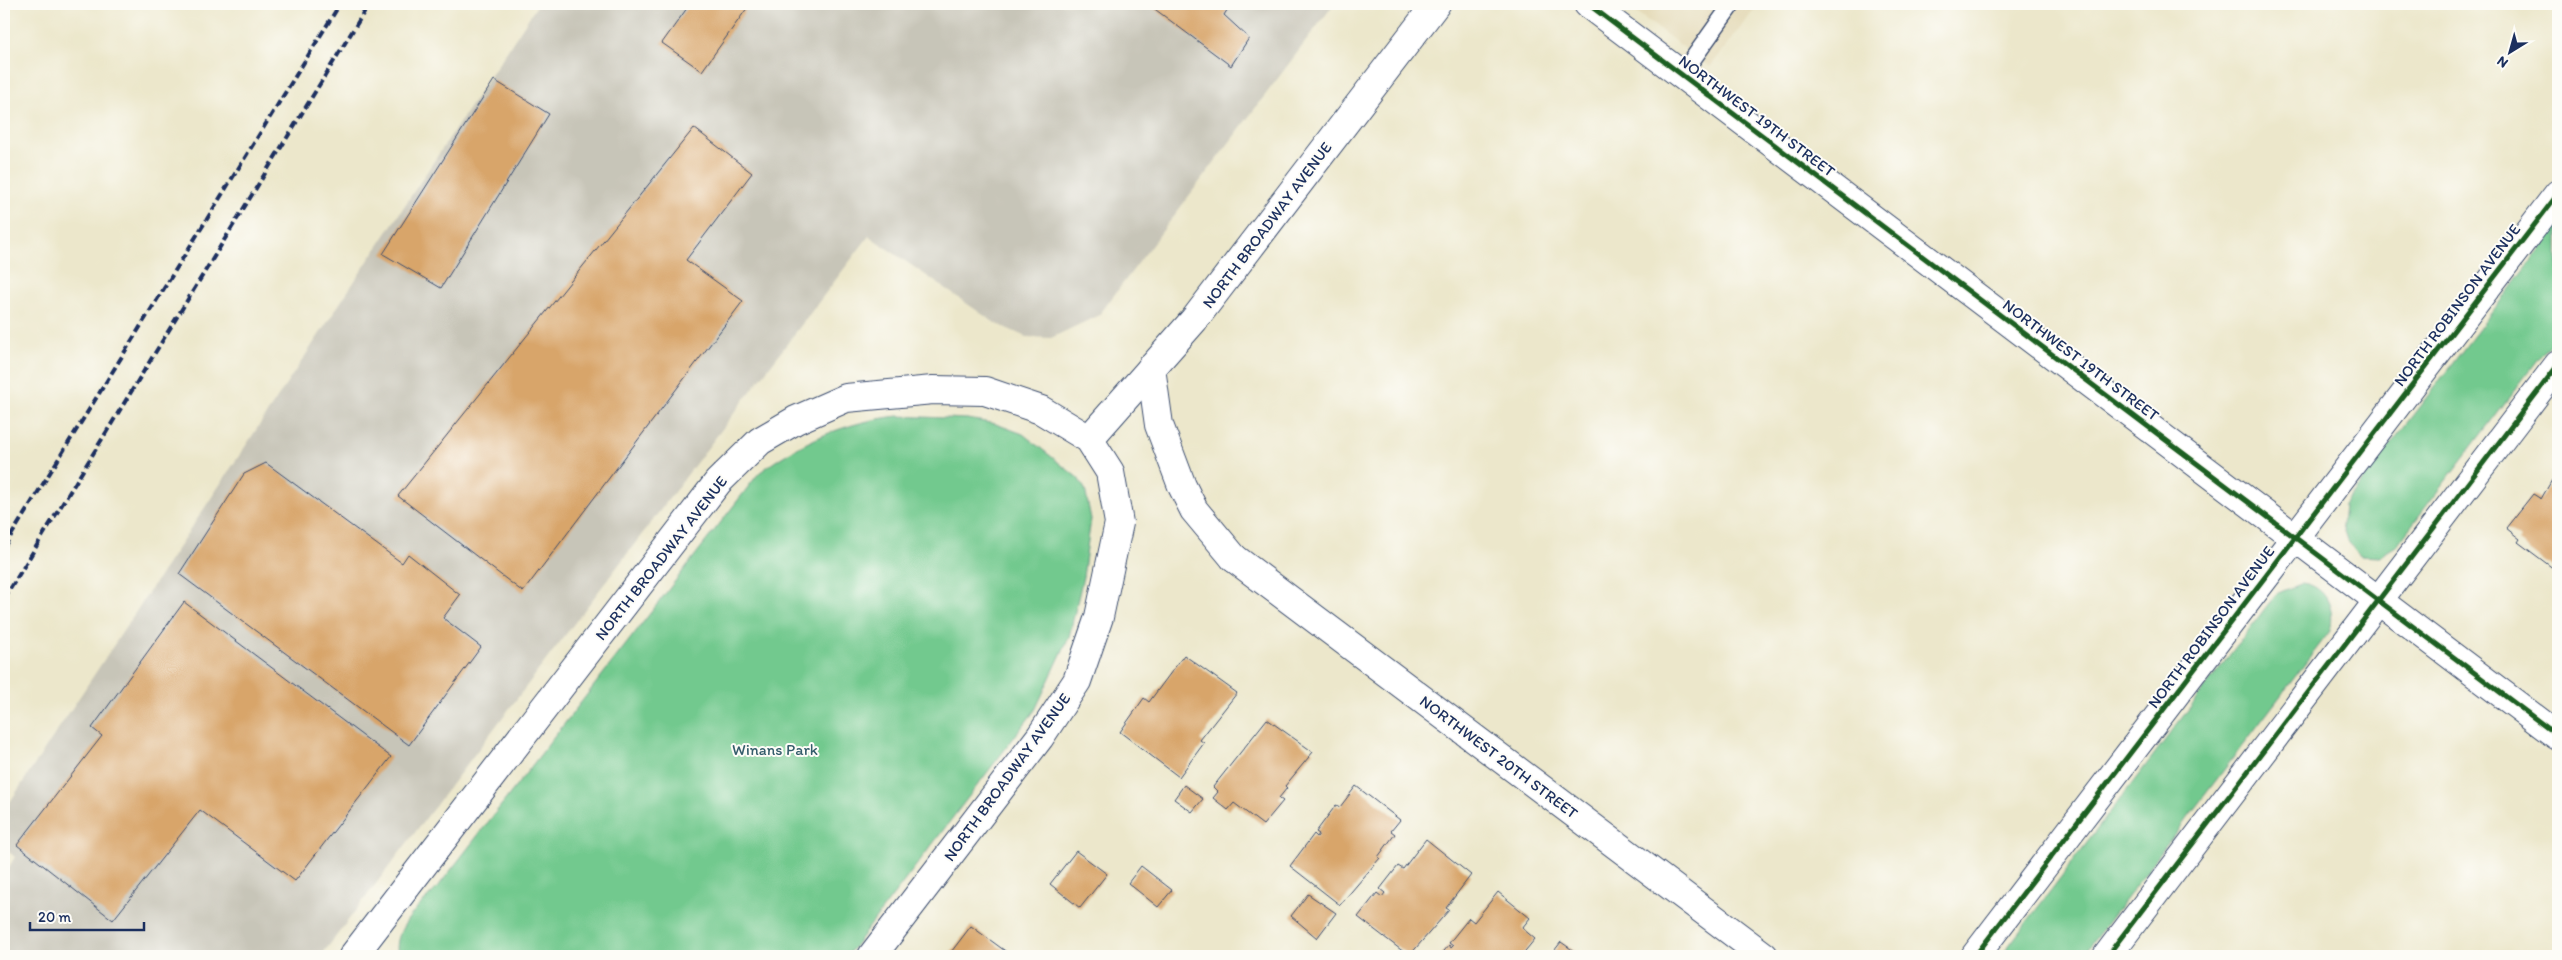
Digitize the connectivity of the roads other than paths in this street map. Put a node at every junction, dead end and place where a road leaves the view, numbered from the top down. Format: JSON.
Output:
{"nodes":[{"id":1,"x":1436,"y":4,"type":"edge"},
{"id":2,"x":1588,"y":4,"type":"edge"},
{"id":3,"x":1732,"y":4,"type":"edge"},
{"id":4,"x":1682,"y":74,"type":"junction"},
{"id":5,"x":2558,"y":194,"type":"edge"},
{"id":6,"x":2558,"y":365,"type":"edge"},
{"id":7,"x":1151,"y":368,"type":"junction"},
{"id":8,"x":1089,"y":439,"type":"junction"},
{"id":9,"x":2295,"y":538,"type":"junction"},
{"id":10,"x":2378,"y":601,"type":"junction"},
{"id":11,"x":2558,"y":736,"type":"edge"},
{"id":12,"x":353,"y":956,"type":"edge"},
{"id":13,"x":872,"y":956,"type":"edge"},
{"id":14,"x":1764,"y":956,"type":"edge"},
{"id":15,"x":1975,"y":956,"type":"edge"},
{"id":16,"x":2107,"y":956,"type":"edge"}],
"edges":[{"from":1,"to":7,"type":"street","name":"NORTH BROADWAY AVENUE"},
{"from":2,"to":4,"type":"street","name":"NORTHWEST 19TH STREET"},
{"from":3,"to":4,"type":"lane"},
{"from":4,"to":9,"type":"street","name":"NORTHWEST 19TH STREET"},
{"from":5,"to":9,"type":"street","name":"NORTH ROBINSON AVENUE"},
{"from":6,"to":10,"type":"street"},
{"from":7,"to":8,"type":"street","name":"NORTH BROADWAY AVENUE"},
{"from":7,"to":14,"type":"street","name":"NORTHWEST 20TH STREET"},
{"from":8,"to":12,"type":"street","name":"NORTH BROADWAY AVENUE"},
{"from":8,"to":13,"type":"street","name":"NORTH BROADWAY AVENUE"},
{"from":9,"to":10,"type":"street","name":"NORTHWEST 19TH STREET"},
{"from":9,"to":15,"type":"street","name":"NORTH ROBINSON AVENUE"},
{"from":10,"to":11,"type":"street","name":"NORTHWEST 19TH STREET"},
{"from":10,"to":16,"type":"street"}]}
